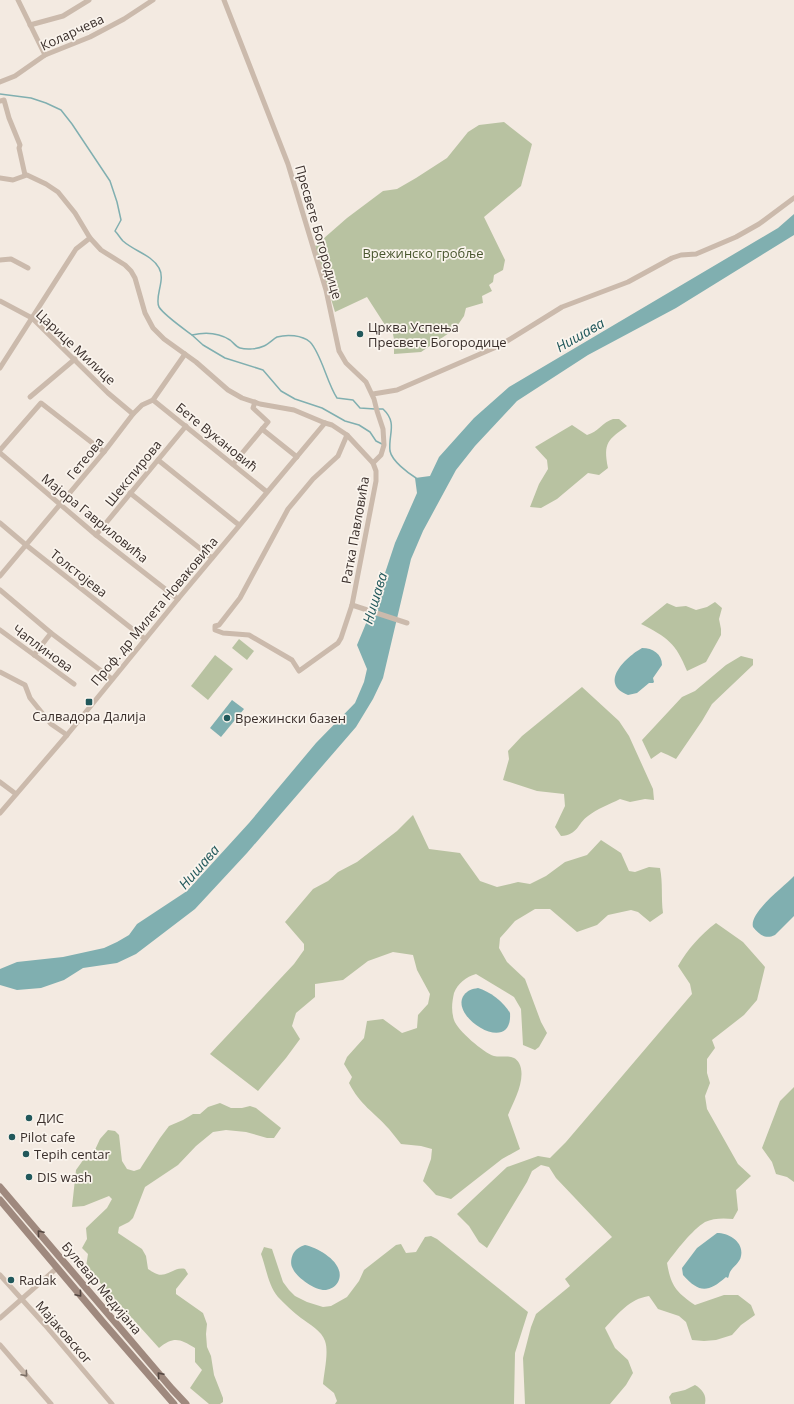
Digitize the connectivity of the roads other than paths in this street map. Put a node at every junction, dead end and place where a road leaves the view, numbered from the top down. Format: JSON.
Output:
{"nodes":[{"id":1,"x":18,"y":0,"type":"edge"},
{"id":2,"x":89,"y":0,"type":"edge"},
{"id":3,"x":153,"y":0,"type":"edge"},
{"id":4,"x":224,"y":0,"type":"edge"},
{"id":5,"x":30,"y":25,"type":"junction"},
{"id":6,"x":45,"y":55,"type":"junction"},
{"id":7,"x":0,"y":82,"type":"edge"},
{"id":8,"x":0,"y":101,"type":"edge"},
{"id":9,"x":25,"y":175,"type":"junction"},
{"id":10,"x":0,"y":178,"type":"edge"},
{"id":11,"x":794,"y":198,"type":"edge"},
{"id":12,"x":90,"y":238,"type":"junction"},
{"id":13,"x":0,"y":260,"type":"edge"},
{"id":14,"x":28,"y":268,"type":"dead end"},
{"id":15,"x":0,"y":301,"type":"edge"},
{"id":16,"x":32,"y":318,"type":"junction"},
{"id":17,"x":185,"y":354,"type":"junction"},
{"id":18,"x":75,"y":360,"type":"junction"},
{"id":19,"x":0,"y":368,"type":"edge"},
{"id":20,"x":373,"y":394,"type":"junction"},
{"id":21,"x":30,"y":397,"type":"dead end"},
{"id":22,"x":153,"y":400,"type":"junction"},
{"id":23,"x":255,"y":402,"type":"junction"},
{"id":24,"x":133,"y":414,"type":"junction"},
{"id":25,"x":325,"y":423,"type":"junction"},
{"id":26,"x":186,"y":426,"type":"junction"},
{"id":27,"x":262,"y":429,"type":"junction"},
{"id":28,"x":347,"y":435,"type":"junction"},
{"id":29,"x":0,"y":450,"type":"edge"},
{"id":30,"x":104,"y":452,"type":"junction"},
{"id":31,"x":0,"y":453,"type":"edge"},
{"id":32,"x":297,"y":457,"type":"junction"},
{"id":33,"x":158,"y":460,"type":"junction"},
{"id":34,"x":373,"y":463,"type":"junction"},
{"id":35,"x":233,"y":464,"type":"junction"},
{"id":36,"x":267,"y":492,"type":"junction"},
{"id":37,"x":130,"y":494,"type":"junction"},
{"id":38,"x":60,"y":505,"type":"junction"},
{"id":39,"x":0,"y":523,"type":"edge"},
{"id":40,"x":239,"y":525,"type":"junction"},
{"id":41,"x":96,"y":535,"type":"junction"},
{"id":42,"x":26,"y":545,"type":"junction"},
{"id":43,"x":212,"y":558,"type":"junction"},
{"id":44,"x":0,"y":576,"type":"edge"},
{"id":45,"x":0,"y":590,"type":"edge"},
{"id":46,"x":178,"y":599,"type":"junction"},
{"id":47,"x":352,"y":605,"type":"junction"},
{"id":48,"x":407,"y":623,"type":"dead end"},
{"id":49,"x":0,"y":630,"type":"edge"},
{"id":50,"x":51,"y":633,"type":"junction"},
{"id":51,"x":145,"y":639,"type":"junction"},
{"id":52,"x":34,"y":655,"type":"junction"},
{"id":53,"x":0,"y":672,"type":"edge"},
{"id":54,"x":112,"y":679,"type":"junction"},
{"id":55,"x":74,"y":684,"type":"dead end"},
{"id":56,"x":67,"y":735,"type":"junction"},
{"id":57,"x":0,"y":782,"type":"edge"},
{"id":58,"x":16,"y":794,"type":"junction"},
{"id":59,"x":0,"y":813,"type":"edge"},
{"id":60,"x":0,"y":1187,"type":"edge"},
{"id":61,"x":0,"y":1200,"type":"edge"},
{"id":62,"x":57,"y":1268,"type":"junction"},
{"id":63,"x":0,"y":1275,"type":"edge"},
{"id":64,"x":21,"y":1299,"type":"junction"},
{"id":65,"x":0,"y":1318,"type":"edge"},
{"id":66,"x":0,"y":1345,"type":"edge"},
{"id":67,"x":51,"y":1404,"type":"edge"},
{"id":68,"x":112,"y":1404,"type":"edge"},
{"id":69,"x":174,"y":1404,"type":"edge"},
{"id":70,"x":186,"y":1404,"type":"edge"}],
"edges":[{"from":1,"to":5,"type":"street"},
{"from":2,"to":5,"type":"street"},
{"from":3,"to":6,"type":"street","name":"Коларчева"},
{"from":4,"to":20,"type":"street","name":"Пресвете Богородице"},
{"from":5,"to":6,"type":"street"},
{"from":6,"to":7,"type":"street","name":"Коларчева"},
{"from":8,"to":9,"type":"street"},
{"from":9,"to":10,"type":"street"},
{"from":9,"to":12,"type":"street","name":"Ратка Павловића"},
{"from":11,"to":20,"type":"street"},
{"from":12,"to":16,"type":"street"},
{"from":12,"to":17,"type":"street","name":"Ратка Павловића"},
{"from":13,"to":14,"type":"street"},
{"from":15,"to":16,"type":"street","name":"Царице Милице"},
{"from":16,"to":18,"type":"street","name":"Царице Милице"},
{"from":16,"to":19,"type":"street"},
{"from":17,"to":22,"type":"street","name":"Гетеова"},
{"from":17,"to":23,"type":"street","name":"Ратка Павловића"},
{"from":18,"to":21,"type":"street"},
{"from":18,"to":24,"type":"street","name":"Царице Милице"},
{"from":20,"to":34,"type":"street","name":"Пресвете Богородице"},
{"from":22,"to":24,"type":"street","name":"Гетеова"},
{"from":22,"to":26,"type":"street","name":"Бете Вукановић"},
{"from":23,"to":25,"type":"street","name":"Ратка Павловића"},
{"from":23,"to":27,"type":"street"},
{"from":24,"to":30,"type":"street","name":"Гетеова"},
{"from":25,"to":28,"type":"street","name":"Ратка Павловића"},
{"from":25,"to":32,"type":"street","name":"Проф. др Милета Новаковића"},
{"from":26,"to":33,"type":"street","name":"Шекспирова"},
{"from":26,"to":35,"type":"street","name":"Бете Вукановић"},
{"from":27,"to":32,"type":"street"},
{"from":27,"to":35,"type":"street"},
{"from":28,"to":34,"type":"street","name":"Ратка Павловића"},
{"from":28,"to":47,"type":"street","name":"Ратка Павловића"},
{"from":29,"to":30,"type":"street"},
{"from":30,"to":38,"type":"street","name":"Гетеова"},
{"from":31,"to":38,"type":"street","name":"Мајора Гавриловића"},
{"from":32,"to":36,"type":"street","name":"Проф. др Милета Новаковића"},
{"from":33,"to":37,"type":"street","name":"Шекспирова"},
{"from":33,"to":40,"type":"street"},
{"from":34,"to":47,"type":"street","name":"Ратка Павловића"},
{"from":35,"to":36,"type":"street","name":"Бете Вукановић"},
{"from":36,"to":40,"type":"street","name":"Проф. др Милета Новаковића"},
{"from":37,"to":41,"type":"street","name":"Шекспирова"},
{"from":37,"to":43,"type":"street"},
{"from":38,"to":41,"type":"street","name":"Мајора Гавриловића"},
{"from":38,"to":42,"type":"street","name":"Гетеова"},
{"from":39,"to":42,"type":"street","name":"Толстојева"},
{"from":40,"to":43,"type":"street","name":"Проф. др Милета Новаковића"},
{"from":41,"to":46,"type":"street","name":"Мајора Гавриловића"},
{"from":42,"to":44,"type":"street","name":"Гетеова"},
{"from":42,"to":51,"type":"street","name":"Толстојева"},
{"from":43,"to":46,"type":"street","name":"Проф. др Милета Новаковића"},
{"from":45,"to":50,"type":"street"},
{"from":46,"to":51,"type":"street","name":"Проф. др Милета Новаковића"},
{"from":47,"to":48,"type":"street"},
{"from":49,"to":52,"type":"street","name":"Чаплинова"},
{"from":50,"to":52,"type":"street"},
{"from":50,"to":54,"type":"street"},
{"from":51,"to":54,"type":"street","name":"Проф. др Милета Новаковића"},
{"from":52,"to":55,"type":"street","name":"Чаплинова"},
{"from":53,"to":56,"type":"street"},
{"from":54,"to":56,"type":"street","name":"Проф. др Милета Новаковића"},
{"from":56,"to":58,"type":"street","name":"Проф. др Милета Новаковића"},
{"from":57,"to":58,"type":"street"},
{"from":58,"to":59,"type":"street","name":"Проф. др Милета Новаковића"},
{"from":70,"to":60,"type":"main road","name":"Булевар Медијана","one_way":true},
{"from":61,"to":62,"type":"main road","name":"Булевар Медијана"},
{"from":62,"to":64,"type":"street"},
{"from":62,"to":69,"type":"main road","name":"Булевар Медијана","one_way":true},
{"from":63,"to":64,"type":"street","name":"Мајаковског"},
{"from":64,"to":65,"type":"street"},
{"from":64,"to":68,"type":"street","name":"Мајаковског"},
{"from":66,"to":67,"type":"street","one_way":true}]}
